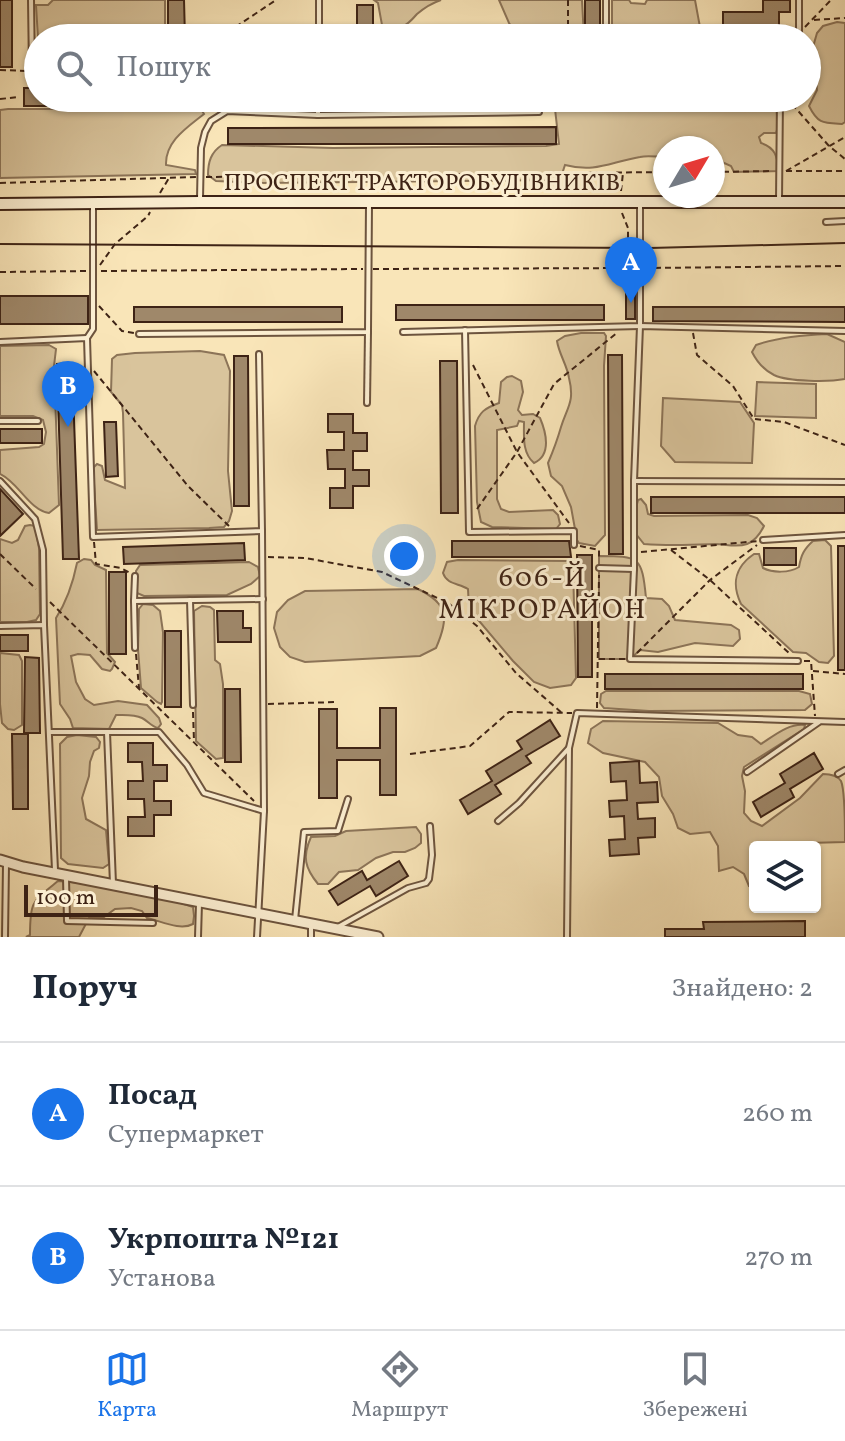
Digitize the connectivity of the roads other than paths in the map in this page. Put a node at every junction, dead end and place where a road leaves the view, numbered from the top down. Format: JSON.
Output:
{"nodes":[{"id":1,"x":31,"y":0,"type":"edge"},
{"id":2,"x":319,"y":0,"type":"edge"},
{"id":3,"x":606,"y":0,"type":"edge"},
{"id":4,"x":799,"y":0,"type":"edge"},
{"id":5,"x":32,"y":24,"type":"edge"},
{"id":6,"x":319,"y":24,"type":"edge"},
{"id":7,"x":606,"y":24,"type":"edge"},
{"id":8,"x":799,"y":24,"type":"edge"},
{"id":9,"x":225,"y":112,"type":"edge"},
{"id":10,"x":272,"y":112,"type":"edge"},
{"id":11,"x":539,"y":112,"type":"edge"},
{"id":12,"x":780,"y":112,"type":"edge"},
{"id":13,"x":318,"y":115,"type":"joint"},
{"id":14,"x":200,"y":202,"type":"junction"},
{"id":15,"x":369,"y":202,"type":"junction"},
{"id":16,"x":640,"y":202,"type":"junction"},
{"id":17,"x":779,"y":202,"type":"junction"},
{"id":18,"x":845,"y":202,"type":"edge"},
{"id":19,"x":93,"y":203,"type":"junction"},
{"id":20,"x":0,"y":204,"type":"edge"},
{"id":21,"x":845,"y":221,"type":"edge"},
{"id":22,"x":826,"y":222,"type":"dead end"},
{"id":23,"x":640,"y":326,"type":"junction"},
{"id":24,"x":465,"y":330,"type":"junction"},
{"id":25,"x":845,"y":331,"type":"edge"},
{"id":26,"x":368,"y":332,"type":"junction"},
{"id":27,"x":403,"y":332,"type":"dead end"},
{"id":28,"x":139,"y":334,"type":"road end"},
{"id":29,"x":87,"y":338,"type":"junction"},
{"id":30,"x":0,"y":342,"type":"edge"},
{"id":31,"x":259,"y":354,"type":"dead end"},
{"id":32,"x":367,"y":403,"type":"dead end"},
{"id":33,"x":0,"y":421,"type":"edge"},
{"id":34,"x":38,"y":421,"type":"dead end"},
{"id":35,"x":0,"y":481,"type":"edge"},
{"id":36,"x":634,"y":481,"type":"junction"},
{"id":37,"x":845,"y":482,"type":"edge"},
{"id":38,"x":262,"y":531,"type":"junction"},
{"id":39,"x":845,"y":535,"type":"edge"},
{"id":40,"x":763,"y":540,"type":"road end"},
{"id":41,"x":574,"y":545,"type":"road end"},
{"id":42,"x":599,"y":568,"type":"road end"},
{"id":43,"x":634,"y":569,"type":"junction"},
{"id":44,"x":135,"y":576,"type":"road end"},
{"id":45,"x":263,"y":599,"type":"junction"},
{"id":46,"x":190,"y":600,"type":"junction"},
{"id":47,"x":134,"y":601,"type":"junction"},
{"id":48,"x":44,"y":625,"type":"junction"},
{"id":49,"x":0,"y":626,"type":"edge"},
{"id":50,"x":135,"y":648,"type":"road end"},
{"id":51,"x":798,"y":661,"type":"road end"},
{"id":52,"x":193,"y":705,"type":"road end"},
{"id":53,"x":818,"y":721,"type":"junction"},
{"id":54,"x":845,"y":722,"type":"edge"},
{"id":55,"x":49,"y":732,"type":"junction"},
{"id":56,"x":107,"y":732,"type":"junction"},
{"id":57,"x":569,"y":748,"type":"junction"},
{"id":58,"x":845,"y":770,"type":"edge"},
{"id":59,"x":747,"y":772,"type":"dead end"},
{"id":60,"x":838,"y":774,"type":"dead end"},
{"id":61,"x":348,"y":799,"type":"dead end"},
{"id":62,"x":264,"y":811,"type":"junction"},
{"id":63,"x":498,"y":821,"type":"dead end"},
{"id":64,"x":430,"y":826,"type":"dead end"},
{"id":65,"x":3,"y":861,"type":"edge"},
{"id":66,"x":55,"y":873,"type":"junction"},
{"id":67,"x":66,"y":875,"type":"junction"},
{"id":68,"x":113,"y":884,"type":"junction"},
{"id":69,"x":199,"y":901,"type":"junction"},
{"id":70,"x":259,"y":913,"type":"junction"},
{"id":71,"x":295,"y":920,"type":"junction"},
{"id":72,"x":153,"y":923,"type":"dead end"},
{"id":73,"x":312,"y":923,"type":"junction"},
{"id":74,"x":336,"y":928,"type":"junction"},
{"id":75,"x":5,"y":937,"type":"edge"},
{"id":76,"x":198,"y":937,"type":"edge"},
{"id":77,"x":257,"y":937,"type":"edge"},
{"id":78,"x":311,"y":937,"type":"edge"},
{"id":79,"x":378,"y":937,"type":"edge"},
{"id":80,"x":567,"y":937,"type":"edge"}],
"edges":[{"from":1,"to":5,"type":"lane"},
{"from":2,"to":6,"type":"lane"},
{"from":3,"to":7,"type":"lane"},
{"from":4,"to":8,"type":"lane"},
{"from":9,"to":14,"type":"lane"},
{"from":10,"to":13,"type":"lane"},
{"from":11,"to":13,"type":"lane"},
{"from":12,"to":17,"type":"lane"},
{"from":14,"to":15,"type":"main road","name":"ПРОСПЕКТ ТРАКТОРОБУДІВНИКІВ"},
{"from":14,"to":19,"type":"main road","name":"ПРОСПЕКТ ТРАКТОРОБУДІВНИКІВ"},
{"from":15,"to":16,"type":"main road","name":"ПРОСПЕКТ ТРАКТОРОБУДІВНИКІВ"},
{"from":15,"to":26,"type":"lane"},
{"from":16,"to":17,"type":"main road","name":"ПРОСПЕКТ ТРАКТОРОБУДІВНИКІВ"},
{"from":16,"to":23,"type":"lane"},
{"from":17,"to":18,"type":"main road","name":"ПРОСПЕКТ ТРАКТОРОБУДІВНИКІВ"},
{"from":19,"to":20,"type":"main road","name":"ПРОСПЕКТ ТРАКТОРОБУДІВНИКІВ"},
{"from":19,"to":29,"type":"lane"},
{"from":21,"to":22,"type":"lane"},
{"from":23,"to":24,"type":"lane"},
{"from":23,"to":25,"type":"lane"},
{"from":23,"to":36,"type":"lane"},
{"from":24,"to":27,"type":"lane"},
{"from":24,"to":41,"type":"lane"},
{"from":26,"to":28,"type":"lane"},
{"from":26,"to":32,"type":"lane"},
{"from":29,"to":30,"type":"lane"},
{"from":29,"to":38,"type":"lane"},
{"from":31,"to":38,"type":"lane"},
{"from":33,"to":34,"type":"lane"},
{"from":35,"to":48,"type":"lane"},
{"from":36,"to":37,"type":"lane"},
{"from":36,"to":43,"type":"lane"},
{"from":38,"to":45,"type":"lane"},
{"from":39,"to":40,"type":"lane"},
{"from":42,"to":43,"type":"lane"},
{"from":43,"to":51,"type":"lane"},
{"from":44,"to":47,"type":"lane"},
{"from":45,"to":46,"type":"lane"},
{"from":45,"to":62,"type":"lane"},
{"from":46,"to":47,"type":"lane"},
{"from":46,"to":52,"type":"lane"},
{"from":47,"to":50,"type":"lane"},
{"from":48,"to":49,"type":"lane"},
{"from":48,"to":55,"type":"lane"},
{"from":53,"to":54,"type":"lane"},
{"from":53,"to":57,"type":"lane"},
{"from":53,"to":59,"type":"lane"},
{"from":55,"to":56,"type":"lane"},
{"from":55,"to":66,"type":"lane"},
{"from":56,"to":62,"type":"lane"},
{"from":56,"to":68,"type":"lane"},
{"from":57,"to":63,"type":"lane"},
{"from":57,"to":80,"type":"lane"},
{"from":58,"to":60,"type":"lane"},
{"from":61,"to":71,"type":"lane"},
{"from":62,"to":70,"type":"lane"},
{"from":64,"to":74,"type":"lane"},
{"from":65,"to":66,"type":"street"},
{"from":65,"to":75,"type":"lane"},
{"from":66,"to":67,"type":"street"},
{"from":67,"to":68,"type":"street"},
{"from":67,"to":72,"type":"lane"},
{"from":68,"to":69,"type":"street"},
{"from":69,"to":70,"type":"street"},
{"from":69,"to":76,"type":"lane"},
{"from":70,"to":71,"type":"street"},
{"from":70,"to":77,"type":"lane"},
{"from":71,"to":73,"type":"street"},
{"from":73,"to":74,"type":"street"},
{"from":73,"to":78,"type":"lane"},
{"from":74,"to":79,"type":"street"}]}
